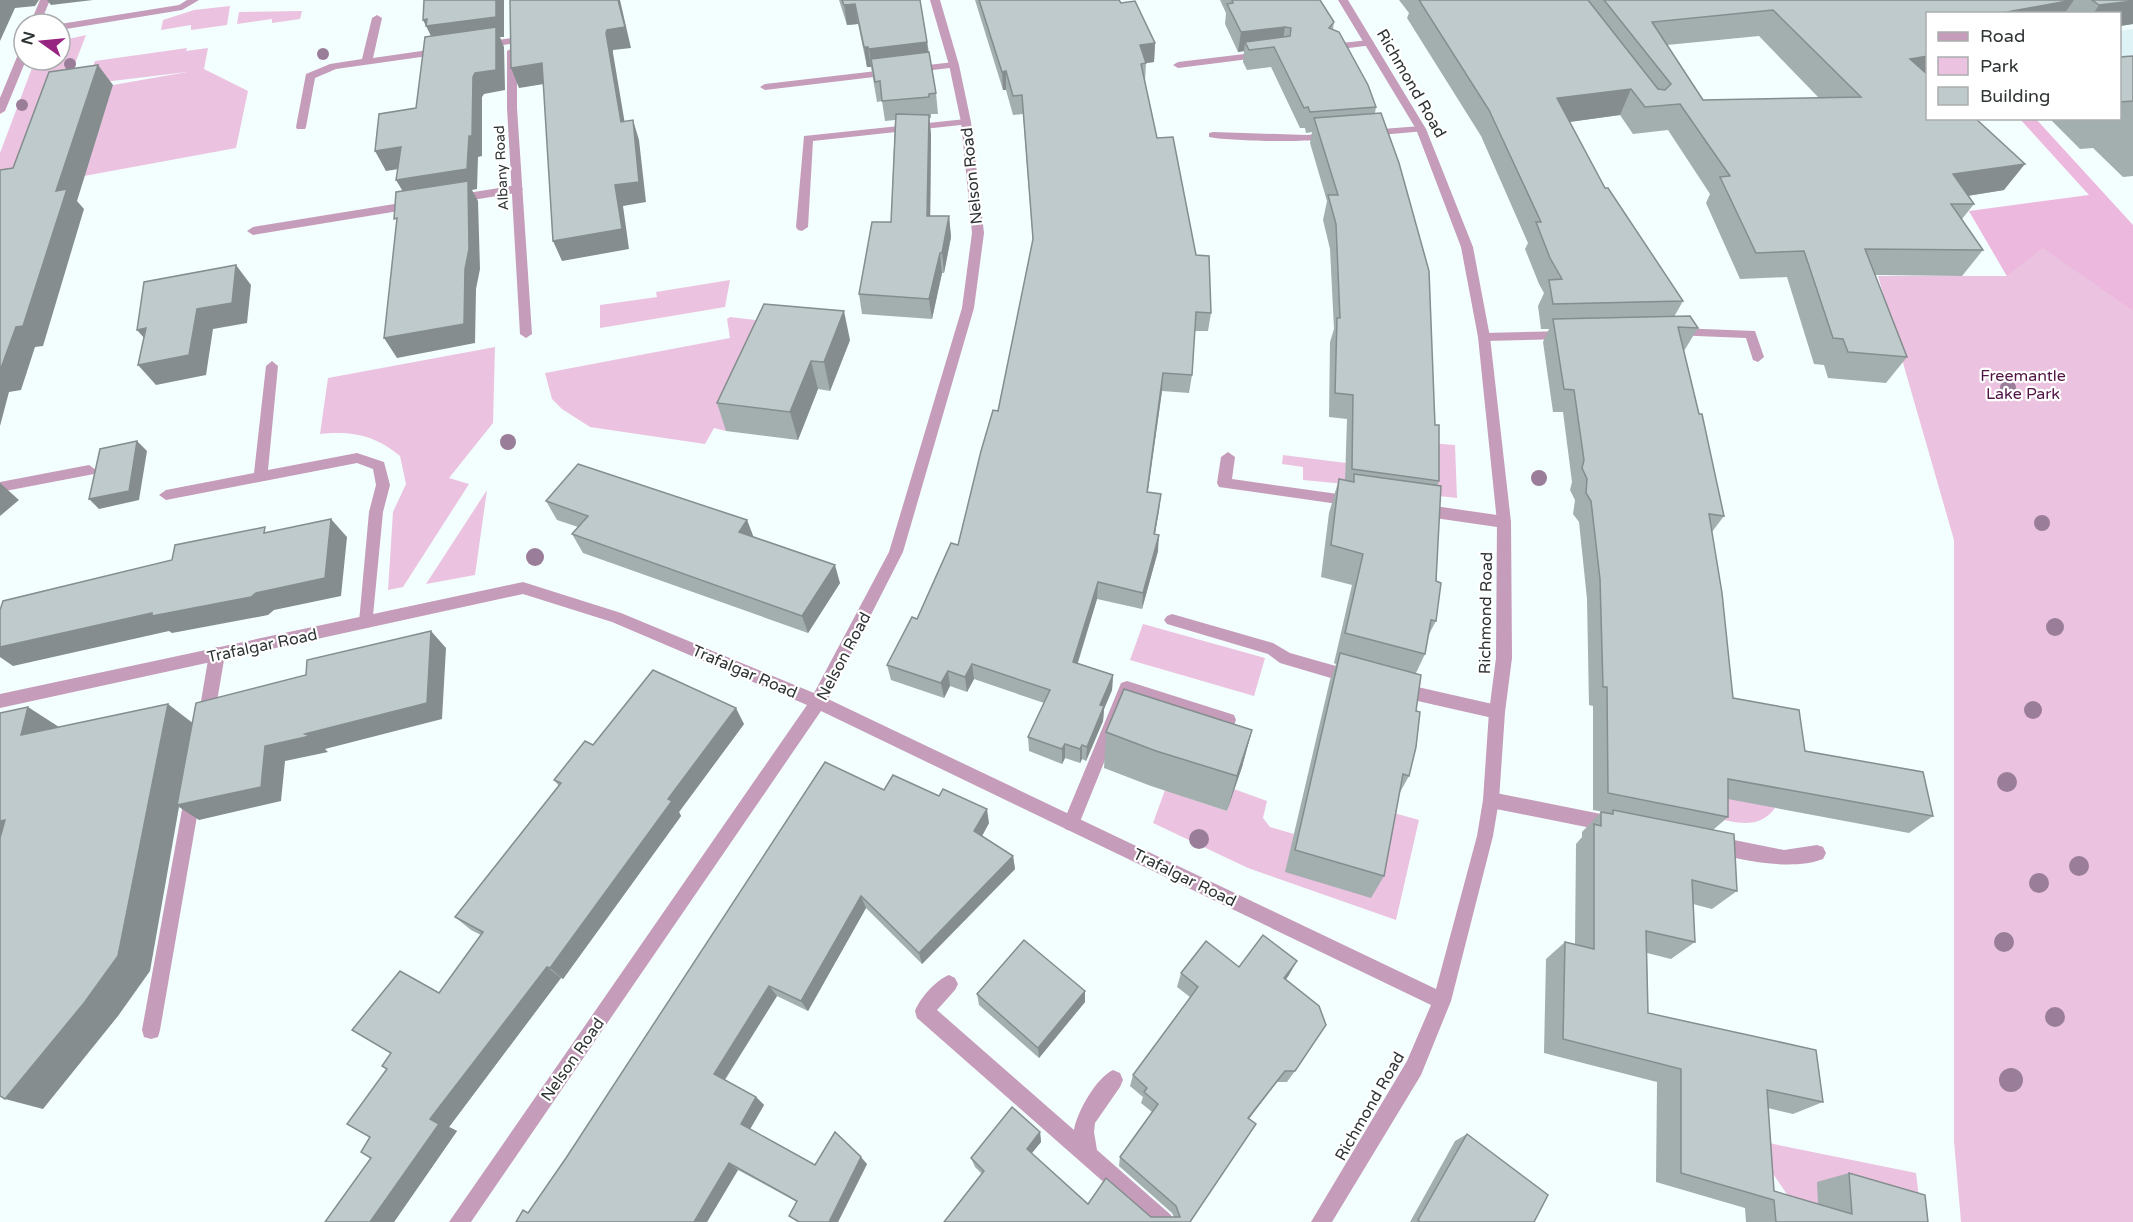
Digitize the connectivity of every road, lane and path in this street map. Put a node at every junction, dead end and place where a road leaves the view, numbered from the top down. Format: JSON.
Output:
{"nodes":[{"id":1,"x":194,"y":0,"type":"edge"},
{"id":2,"x":935,"y":0,"type":"edge"},
{"id":3,"x":1343,"y":0,"type":"edge"},
{"id":4,"x":377,"y":18,"type":"dead end"},
{"id":5,"x":72,"y":25,"type":"edge"},
{"id":6,"x":1369,"y":43,"type":"junction"},
{"id":7,"x":1332,"y":47,"type":"edge"},
{"id":8,"x":1271,"y":54,"type":"edge"},
{"id":9,"x":368,"y":62,"type":"junction"},
{"id":10,"x":1179,"y":64,"type":"dead end"},
{"id":11,"x":954,"y":65,"type":"junction"},
{"id":12,"x":16,"y":72,"type":"edge"},
{"id":13,"x":765,"y":87,"type":"dead end"},
{"id":14,"x":0,"y":111,"type":"edge"},
{"id":15,"x":966,"y":122,"type":"junction"},
{"id":16,"x":302,"y":127,"type":"dead end"},
{"id":17,"x":1421,"y":129,"type":"junction"},
{"id":18,"x":1213,"y":135,"type":"dead end"},
{"id":19,"x":518,"y":189,"type":"junction"},
{"id":20,"x":802,"y":227,"type":"dead end"},
{"id":21,"x":253,"y":231,"type":"dead end"},
{"id":22,"x":1668,"y":332,"type":"edge"},
{"id":23,"x":526,"y":334,"type":"dead end"},
{"id":24,"x":1576,"y":335,"type":"edge"},
{"id":25,"x":1484,"y":337,"type":"junction"},
{"id":26,"x":1758,"y":357,"type":"dead end"},
{"id":27,"x":272,"y":366,"type":"dead end"},
{"id":28,"x":1228,"y":457,"type":"dead end"},
{"id":29,"x":89,"y":470,"type":"dead end"},
{"id":30,"x":260,"y":478,"type":"junction"},
{"id":31,"x":0,"y":487,"type":"edge"},
{"id":32,"x":166,"y":495,"type":"dead end"},
{"id":33,"x":1364,"y":502,"type":"edge"},
{"id":34,"x":1410,"y":509,"type":"edge"},
{"id":35,"x":1504,"y":522,"type":"junction"},
{"id":36,"x":1172,"y":620,"type":"dead end"},
{"id":37,"x":367,"y":622,"type":"junction"},
{"id":38,"x":217,"y":654,"type":"junction"},
{"id":39,"x":0,"y":700,"type":"edge"},
{"id":40,"x":818,"y":702,"type":"junction"},
{"id":41,"x":1497,"y":712,"type":"junction"},
{"id":42,"x":1228,"y":720,"type":"edge"},
{"id":43,"x":203,"y":736,"type":"edge"},
{"id":44,"x":197,"y":772,"type":"edge"},
{"id":45,"x":1491,"y":800,"type":"junction"},
{"id":46,"x":1071,"y":823,"type":"junction"},
{"id":47,"x":1628,"y":827,"type":"edge"},
{"id":48,"x":1695,"y":841,"type":"edge"},
{"id":49,"x":1817,"y":853,"type":"dead end"},
{"id":50,"x":949,"y":984,"type":"dead end"},
{"id":51,"x":1442,"y":1001,"type":"junction"},
{"id":52,"x":152,"y":1030,"type":"dead end"},
{"id":53,"x":1113,"y":1080,"type":"dead end"},
{"id":54,"x":1090,"y":1158,"type":"junction"},
{"id":55,"x":459,"y":1222,"type":"edge"},
{"id":56,"x":1164,"y":1222,"type":"edge"},
{"id":57,"x":1321,"y":1222,"type":"edge"}],
"edges":[{"from":1,"to":5,"type":"street"},
{"from":2,"to":11,"type":"street","name":"Nelson Road"},
{"from":3,"to":6,"type":"street","name":"Richmond Road"},
{"from":4,"to":9,"type":"street"},
{"from":6,"to":7,"type":"street"},
{"from":6,"to":17,"type":"street","name":"Richmond Road"},
{"from":8,"to":10,"type":"street"},
{"from":9,"to":16,"type":"street"},
{"from":9,"to":19,"type":"street","name":"Albany Road"},
{"from":11,"to":13,"type":"street"},
{"from":11,"to":15,"type":"street","name":"Nelson Road"},
{"from":12,"to":14,"type":"street"},
{"from":15,"to":20,"type":"street"},
{"from":15,"to":40,"type":"street","name":"Nelson Road"},
{"from":17,"to":18,"type":"street"},
{"from":17,"to":25,"type":"street","name":"Richmond Road"},
{"from":19,"to":21,"type":"street"},
{"from":19,"to":23,"type":"street","name":"Albany Road"},
{"from":22,"to":26,"type":"street"},
{"from":24,"to":25,"type":"street"},
{"from":25,"to":35,"type":"street","name":"Richmond Road"},
{"from":27,"to":30,"type":"street"},
{"from":28,"to":33,"type":"street"},
{"from":29,"to":31,"type":"street"},
{"from":30,"to":32,"type":"street"},
{"from":30,"to":37,"type":"street"},
{"from":34,"to":35,"type":"street"},
{"from":35,"to":41,"type":"street","name":"Richmond Road"},
{"from":36,"to":41,"type":"street"},
{"from":37,"to":38,"type":"street","name":"Trafalgar Road"},
{"from":37,"to":40,"type":"street","name":"Trafalgar Road"},
{"from":38,"to":39,"type":"street","name":"Trafalgar Road"},
{"from":38,"to":43,"type":"street"},
{"from":40,"to":46,"type":"street","name":"Trafalgar Road"},
{"from":40,"to":55,"type":"street","name":"Nelson Road"},
{"from":41,"to":45,"type":"street","name":"Richmond Road"},
{"from":42,"to":46,"type":"street"},
{"from":44,"to":52,"type":"street"},
{"from":45,"to":47,"type":"street"},
{"from":45,"to":51,"type":"street","name":"Richmond Road"},
{"from":46,"to":51,"type":"street","name":"Trafalgar Road"},
{"from":48,"to":49,"type":"street"},
{"from":50,"to":54,"type":"street"},
{"from":51,"to":57,"type":"street","name":"Richmond Road"},
{"from":53,"to":54,"type":"street"},
{"from":54,"to":56,"type":"street"}]}
